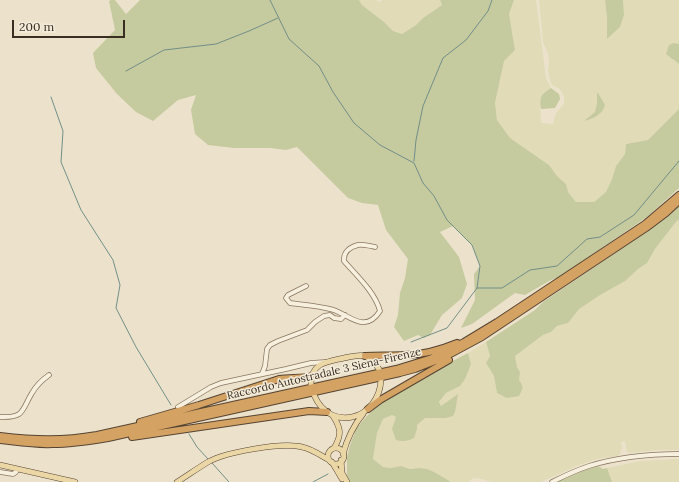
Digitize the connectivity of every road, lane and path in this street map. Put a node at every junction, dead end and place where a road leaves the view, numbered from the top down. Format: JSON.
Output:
{"nodes":[{"id":1,"x":679,"y":196,"type":"edge"},
{"id":2,"x":679,"y":201,"type":"edge"},
{"id":3,"x":375,"y":247,"type":"dead end"},
{"id":4,"x":555,"y":283,"type":"junction"},
{"id":5,"x":306,"y":286,"type":"dead end"},
{"id":6,"x":540,"y":299,"type":"junction"},
{"id":7,"x":345,"y":315,"type":"junction"},
{"id":8,"x":365,"y":356,"type":"junction"},
{"id":9,"x":328,"y":362,"type":"junction"},
{"id":10,"x":307,"y":364,"type":"junction"},
{"id":11,"x":379,"y":369,"type":"dead end"},
{"id":12,"x":262,"y":374,"type":"junction"},
{"id":13,"x":313,"y":374,"type":"junction"},
{"id":14,"x":49,"y":375,"type":"dead end"},
{"id":15,"x":381,"y":380,"type":"dead end"},
{"id":16,"x":311,"y":384,"type":"dead end"},
{"id":17,"x":314,"y":395,"type":"dead end"},
{"id":18,"x":178,"y":407,"type":"dead end"},
{"id":19,"x":367,"y":410,"type":"junction"},
{"id":20,"x":327,"y":412,"type":"junction"},
{"id":21,"x":333,"y":416,"type":"junction"},
{"id":22,"x":0,"y":417,"type":"edge"},
{"id":23,"x":0,"y":435,"type":"edge"},
{"id":24,"x":0,"y":440,"type":"edge"},
{"id":25,"x":28,"y":444,"type":"junction"},
{"id":26,"x":333,"y":449,"type":"junction"},
{"id":27,"x":314,"y":451,"type":"junction"},
{"id":28,"x":343,"y":454,"type":"junction"},
{"id":29,"x":679,"y":454,"type":"edge"},
{"id":30,"x":342,"y":460,"type":"junction"},
{"id":31,"x":331,"y":461,"type":"junction"},
{"id":32,"x":0,"y":465,"type":"edge"},
{"id":33,"x":17,"y":469,"type":"junction"},
{"id":34,"x":0,"y":472,"type":"edge"},
{"id":35,"x":75,"y":482,"type":"edge"},
{"id":36,"x":177,"y":482,"type":"edge"},
{"id":37,"x":344,"y":482,"type":"edge"},
{"id":38,"x":347,"y":482,"type":"edge"},
{"id":39,"x":552,"y":482,"type":"edge"}],
"edges":[{"from":1,"to":4,"type":"highway","name":"Raccordo Autostradale 3 Siena-Firenze"},
{"from":2,"to":6,"type":"highway","name":"Raccordo Autostradale 3 Siena-Firenze"},
{"from":3,"to":7,"type":"street"},
{"from":4,"to":8,"type":"highway"},
{"from":4,"to":23,"type":"highway","name":"Raccordo Autostradale 3 Siena-Firenze"},
{"from":5,"to":7,"type":"street"},
{"from":6,"to":19,"type":"highway"},
{"from":6,"to":25,"type":"highway","name":"Raccordo Autostradale 3 Siena-Firenze"},
{"from":7,"to":12,"type":"street"},
{"from":8,"to":9,"type":"main road"},
{"from":8,"to":11,"type":"main road"},
{"from":9,"to":10,"type":"street"},
{"from":9,"to":13,"type":"main road"},
{"from":10,"to":12,"type":"street"},
{"from":10,"to":13,"type":"street"},
{"from":12,"to":18,"type":"street"},
{"from":13,"to":16,"type":"main road"},
{"from":13,"to":23,"type":"highway"},
{"from":14,"to":22,"type":"street"},
{"from":15,"to":19,"type":"main road"},
{"from":17,"to":20,"type":"main road"},
{"from":19,"to":21,"type":"main road"},
{"from":19,"to":28,"type":"main road"},
{"from":20,"to":21,"type":"main road"},
{"from":20,"to":25,"type":"highway"},
{"from":21,"to":26,"type":"main road"},
{"from":24,"to":25,"type":"highway","name":"Raccordo Autostradale 3 Siena-Firenze"},
{"from":26,"to":27,"type":"main road"},
{"from":26,"to":28,"type":"main road"},
{"from":26,"to":31,"type":"main road"},
{"from":27,"to":31,"type":"main road"},
{"from":27,"to":36,"type":"main road"},
{"from":28,"to":30,"type":"main road"},
{"from":29,"to":39,"type":"street"},
{"from":30,"to":31,"type":"main road"},
{"from":30,"to":38,"type":"main road"},
{"from":31,"to":37,"type":"main road"},
{"from":32,"to":33,"type":"main road"},
{"from":33,"to":34,"type":"street"},
{"from":33,"to":35,"type":"main road"}]}
